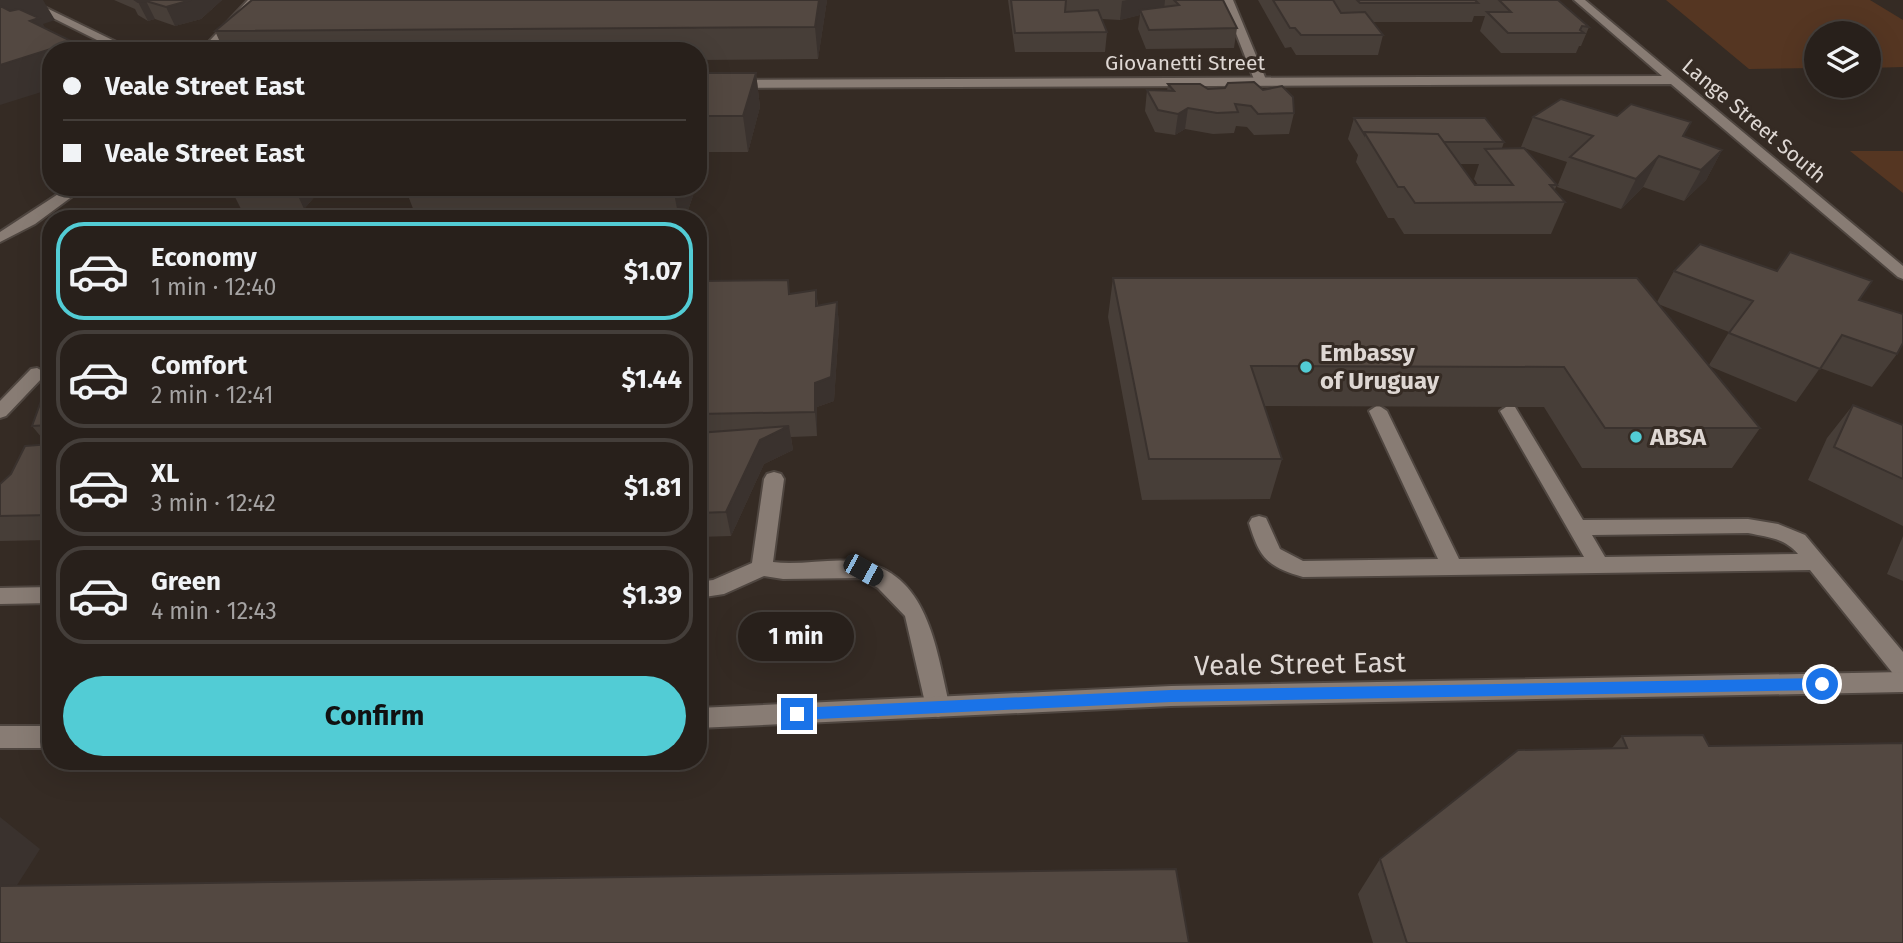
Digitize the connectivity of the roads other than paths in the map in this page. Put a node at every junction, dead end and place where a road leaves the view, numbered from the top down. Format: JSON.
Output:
{"nodes":[{"id":1,"x":22,"y":0,"type":"edge"},
{"id":2,"x":254,"y":0,"type":"edge"},
{"id":3,"x":1228,"y":0,"type":"edge"},
{"id":4,"x":1579,"y":0,"type":"edge"},
{"id":5,"x":110,"y":42,"type":"edge"},
{"id":6,"x":214,"y":42,"type":"edge"},
{"id":7,"x":1671,"y":80,"type":"junction"},
{"id":8,"x":1261,"y":82,"type":"junction"},
{"id":9,"x":707,"y":84,"type":"edge"},
{"id":10,"x":65,"y":196,"type":"edge"},
{"id":11,"x":46,"y":210,"type":"edge"},
{"id":12,"x":42,"y":212,"type":"edge"},
{"id":13,"x":0,"y":239,"type":"edge"},
{"id":14,"x":1903,"y":274,"type":"edge"},
{"id":15,"x":37,"y":373,"type":"dead end"},
{"id":16,"x":1378,"y":411,"type":"dead end"},
{"id":17,"x":1509,"y":411,"type":"dead end"},
{"id":18,"x":0,"y":412,"type":"edge"},
{"id":19,"x":774,"y":480,"type":"dead end"},
{"id":20,"x":1259,"y":523,"type":"dead end"},
{"id":21,"x":1577,"y":528,"type":"junction"},
{"id":22,"x":1816,"y":562,"type":"junction"},
{"id":23,"x":1599,"y":565,"type":"junction"},
{"id":24,"x":1452,"y":567,"type":"junction"},
{"id":25,"x":762,"y":568,"type":"junction"},
{"id":26,"x":707,"y":589,"type":"edge"},
{"id":27,"x":42,"y":595,"type":"edge"},
{"id":28,"x":0,"y":596,"type":"edge"},
{"id":29,"x":1903,"y":669,"type":"edge"},
{"id":30,"x":1903,"y":682,"type":"edge"},
{"id":31,"x":938,"y":707,"type":"junction"},
{"id":32,"x":707,"y":718,"type":"edge"},
{"id":33,"x":0,"y":737,"type":"edge"},
{"id":34,"x":42,"y":737,"type":"edge"}],
"edges":[{"from":1,"to":5,"type":"street"},
{"from":2,"to":6,"type":"street"},
{"from":3,"to":8,"type":"street"},
{"from":4,"to":7,"type":"street","name":"Lange Street South"},
{"from":7,"to":8,"type":"street","name":"Giovanetti Street"},
{"from":7,"to":14,"type":"street","name":"Lange Street South"},
{"from":8,"to":9,"type":"street","name":"Giovanetti Street"},
{"from":10,"to":11,"type":"street"},
{"from":12,"to":13,"type":"street"},
{"from":15,"to":18,"type":"street"},
{"from":16,"to":24,"type":"street"},
{"from":17,"to":21,"type":"street"},
{"from":19,"to":25,"type":"street"},
{"from":20,"to":24,"type":"street"},
{"from":21,"to":22,"type":"street"},
{"from":21,"to":23,"type":"street"},
{"from":22,"to":23,"type":"street"},
{"from":22,"to":29,"type":"street"},
{"from":23,"to":24,"type":"street"},
{"from":25,"to":26,"type":"street"},
{"from":25,"to":31,"type":"street"},
{"from":27,"to":28,"type":"street"},
{"from":30,"to":31,"type":"street","name":"Veale Street East"},
{"from":31,"to":32,"type":"street","name":"Veale Street East"},
{"from":33,"to":34,"type":"street"}]}
